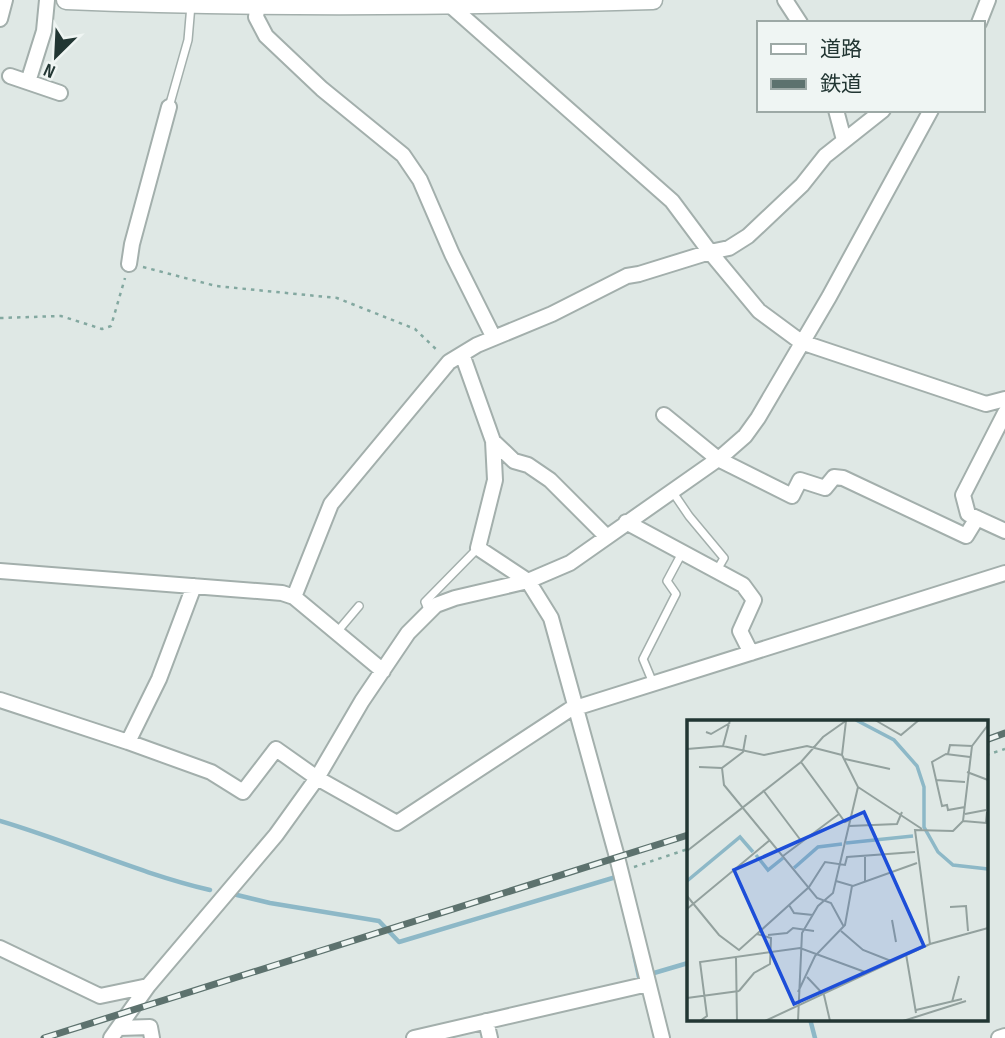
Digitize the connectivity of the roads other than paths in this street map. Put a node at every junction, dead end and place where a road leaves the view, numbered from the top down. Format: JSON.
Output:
{"nodes":[{"id":1,"x":5,"y":0,"type":"edge"},
{"id":2,"x":47,"y":0,"type":"edge"},
{"id":3,"x":66,"y":0,"type":"edge"},
{"id":4,"x":653,"y":0,"type":"edge"},
{"id":5,"x":785,"y":0,"type":"edge"},
{"id":6,"x":988,"y":0,"type":"edge"},
{"id":7,"x":139,"y":1,"type":"edge"},
{"id":8,"x":258,"y":3,"type":"junction"},
{"id":9,"x":451,"y":3,"type":"edge"},
{"id":10,"x":191,"y":4,"type":"junction"},
{"id":11,"x":0,"y":19,"type":"edge"},
{"id":12,"x":799,"y":21,"type":"edge"},
{"id":13,"x":980,"y":21,"type":"edge"},
{"id":14,"x":10,"y":75,"type":"dead end"},
{"id":15,"x":28,"y":82,"type":"junction"},
{"id":16,"x":60,"y":93,"type":"dead end"},
{"id":17,"x":169,"y":107,"type":"joint"},
{"id":18,"x":837,"y":112,"type":"edge"},
{"id":19,"x":880,"y":112,"type":"edge"},
{"id":20,"x":930,"y":112,"type":"edge"},
{"id":21,"x":844,"y":139,"type":"junction"},
{"id":22,"x":710,"y":252,"type":"junction"},
{"id":23,"x":130,"y":264,"type":"road end"},
{"id":24,"x":494,"y":338,"type":"junction"},
{"id":25,"x":801,"y":342,"type":"junction"},
{"id":26,"x":456,"y":358,"type":"junction"},
{"id":27,"x":1005,"y":399,"type":"edge"},
{"id":28,"x":1005,"y":413,"type":"edge"},
{"id":29,"x":664,"y":415,"type":"dead end"},
{"id":30,"x":493,"y":441,"type":"junction"},
{"id":31,"x":718,"y":459,"type":"junction"},
{"id":32,"x":672,"y":491,"type":"junction"},
{"id":33,"x":977,"y":518,"type":"junction"},
{"id":34,"x":626,"y":522,"type":"junction"},
{"id":35,"x":1005,"y":531,"type":"edge"},
{"id":36,"x":606,"y":536,"type":"junction"},
{"id":37,"x":478,"y":548,"type":"junction"},
{"id":38,"x":682,"y":553,"type":"junction"},
{"id":39,"x":0,"y":571,"type":"edge"},
{"id":40,"x":717,"y":571,"type":"junction"},
{"id":41,"x":1005,"y":573,"type":"edge"},
{"id":42,"x":528,"y":581,"type":"junction"},
{"id":43,"x":194,"y":586,"type":"junction"},
{"id":44,"x":294,"y":597,"type":"junction"},
{"id":45,"x":359,"y":606,"type":"dead end"},
{"id":46,"x":429,"y":613,"type":"junction"},
{"id":47,"x":337,"y":632,"type":"junction"},
{"id":48,"x":751,"y":653,"type":"junction"},
{"id":49,"x":383,"y":671,"type":"junction"},
{"id":50,"x":653,"y":683,"type":"junction"},
{"id":51,"x":0,"y":700,"type":"edge"},
{"id":52,"x":577,"y":707,"type":"junction"},
{"id":53,"x":128,"y":742,"type":"junction"},
{"id":54,"x":317,"y":778,"type":"junction"},
{"id":55,"x":0,"y":948,"type":"edge"},
{"id":56,"x":648,"y":984,"type":"junction"},
{"id":57,"x":148,"y":986,"type":"junction"},
{"id":58,"x":486,"y":1021,"type":"junction"},
{"id":59,"x":115,"y":1033,"type":"edge"},
{"id":60,"x":1005,"y":1036,"type":"edge"},
{"id":61,"x":152,"y":1038,"type":"edge"},
{"id":62,"x":414,"y":1038,"type":"edge"},
{"id":63,"x":489,"y":1038,"type":"edge"},
{"id":64,"x":662,"y":1038,"type":"edge"},
{"id":65,"x":999,"y":1038,"type":"edge"}],
"edges":[{"from":1,"to":11,"type":"street"},
{"from":2,"to":15,"type":"street"},
{"from":3,"to":7,"type":"street"},
{"from":4,"to":9,"type":"street"},
{"from":5,"to":12,"type":"street"},
{"from":6,"to":13,"type":"street"},
{"from":7,"to":10,"type":"street"},
{"from":8,"to":9,"type":"street"},
{"from":8,"to":10,"type":"street"},
{"from":8,"to":24,"type":"street"},
{"from":9,"to":22,"type":"street"},
{"from":10,"to":17,"type":"lane"},
{"from":14,"to":15,"type":"street"},
{"from":15,"to":16,"type":"street"},
{"from":17,"to":23,"type":"street"},
{"from":18,"to":21,"type":"street"},
{"from":19,"to":21,"type":"street"},
{"from":20,"to":25,"type":"street"},
{"from":21,"to":22,"type":"street"},
{"from":22,"to":24,"type":"street"},
{"from":22,"to":25,"type":"street"},
{"from":24,"to":26,"type":"street"},
{"from":25,"to":27,"type":"street"},
{"from":25,"to":31,"type":"street"},
{"from":26,"to":30,"type":"street"},
{"from":26,"to":44,"type":"street"},
{"from":28,"to":33,"type":"street"},
{"from":29,"to":31,"type":"street"},
{"from":30,"to":36,"type":"street"},
{"from":30,"to":37,"type":"street"},
{"from":31,"to":32,"type":"street"},
{"from":31,"to":33,"type":"street"},
{"from":32,"to":34,"type":"street"},
{"from":32,"to":40,"type":"lane"},
{"from":33,"to":35,"type":"street"},
{"from":34,"to":36,"type":"street"},
{"from":34,"to":38,"type":"street"},
{"from":36,"to":42,"type":"street"},
{"from":37,"to":42,"type":"street"},
{"from":37,"to":46,"type":"lane"},
{"from":38,"to":40,"type":"street"},
{"from":38,"to":50,"type":"lane"},
{"from":39,"to":43,"type":"street"},
{"from":40,"to":48,"type":"street"},
{"from":41,"to":48,"type":"street"},
{"from":42,"to":46,"type":"street"},
{"from":42,"to":52,"type":"street"},
{"from":43,"to":44,"type":"street"},
{"from":43,"to":53,"type":"street"},
{"from":44,"to":47,"type":"street"},
{"from":45,"to":47,"type":"lane"},
{"from":46,"to":49,"type":"street"},
{"from":47,"to":49,"type":"street"},
{"from":48,"to":50,"type":"street"},
{"from":49,"to":54,"type":"street"},
{"from":50,"to":52,"type":"street"},
{"from":51,"to":53,"type":"street"},
{"from":52,"to":54,"type":"street"},
{"from":52,"to":56,"type":"street"},
{"from":53,"to":54,"type":"street"},
{"from":54,"to":57,"type":"street"},
{"from":55,"to":57,"type":"street"},
{"from":56,"to":58,"type":"street"},
{"from":56,"to":64,"type":"street"},
{"from":57,"to":59,"type":"street"},
{"from":58,"to":62,"type":"street"},
{"from":58,"to":63,"type":"street"},
{"from":59,"to":61,"type":"street"},
{"from":60,"to":65,"type":"street"}]}
